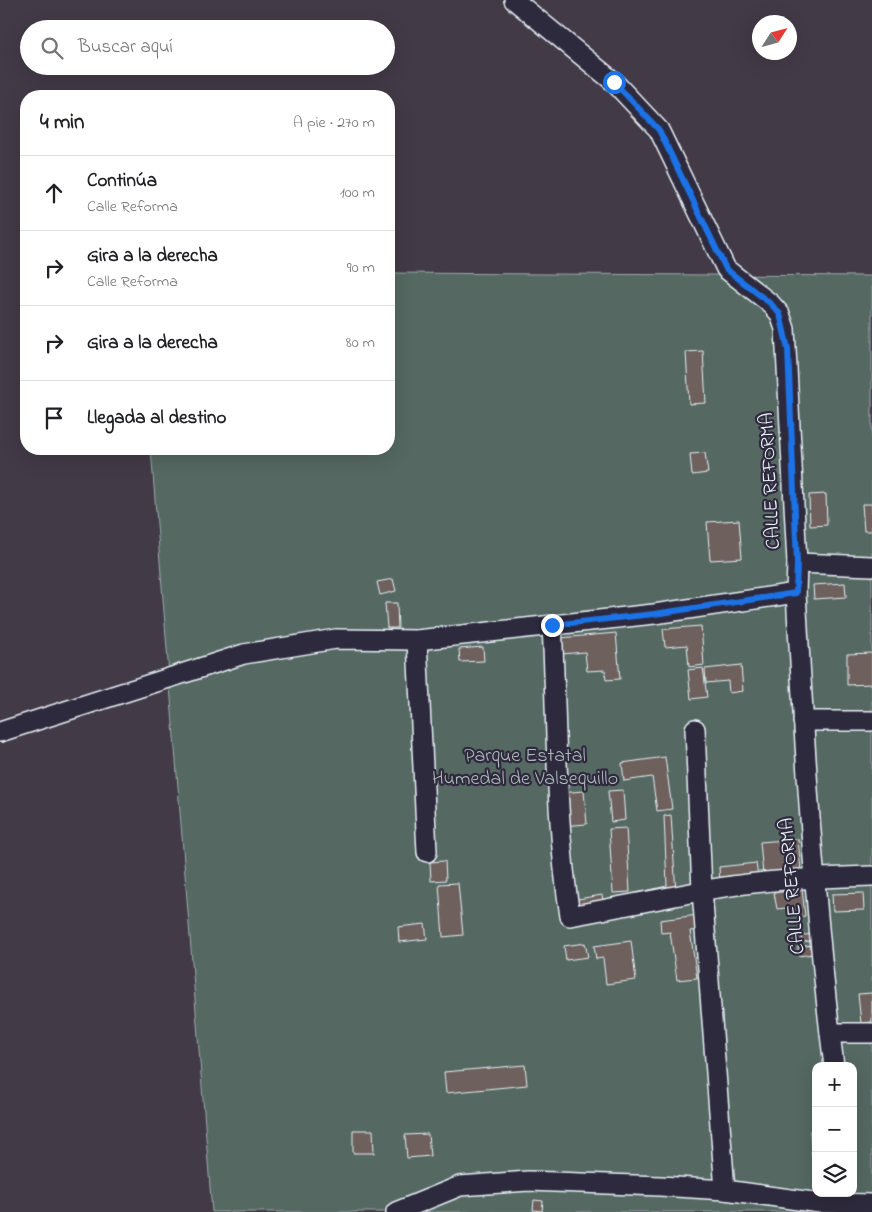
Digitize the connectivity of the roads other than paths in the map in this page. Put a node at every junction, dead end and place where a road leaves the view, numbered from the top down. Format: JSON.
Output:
{"nodes":[{"id":1,"x":514,"y":0,"type":"edge"},
{"id":2,"x":797,"y":563,"type":"junction"},
{"id":3,"x":872,"y":566,"type":"edge"},
{"id":4,"x":796,"y":593,"type":"junction"},
{"id":5,"x":552,"y":625,"type":"junction"},
{"id":6,"x":417,"y":640,"type":"junction"},
{"id":7,"x":803,"y":721,"type":"junction"},
{"id":8,"x":872,"y":721,"type":"edge"},
{"id":9,"x":695,"y":729,"type":"dead end"},
{"id":10,"x":0,"y":732,"type":"edge"},
{"id":11,"x":427,"y":852,"type":"dead end"},
{"id":12,"x":872,"y":876,"type":"edge"},
{"id":13,"x":814,"y":878,"type":"junction"},
{"id":14,"x":702,"y":890,"type":"junction"},
{"id":15,"x":830,"y":1033,"type":"junction"},
{"id":16,"x":872,"y":1033,"type":"edge"},
{"id":17,"x":834,"y":1062,"type":"edge"},
{"id":18,"x":725,"y":1190,"type":"junction"},
{"id":19,"x":851,"y":1203,"type":"edge"},
{"id":20,"x":872,"y":1204,"type":"edge"},
{"id":21,"x":396,"y":1212,"type":"edge"}],
"edges":[{"from":1,"to":2,"type":"street","name":"CALLE REFORMA"},
{"from":2,"to":3,"type":"street"},
{"from":2,"to":4,"type":"street","name":"CALLE REFORMA"},
{"from":4,"to":5,"type":"street"},
{"from":4,"to":7,"type":"street","name":"CALLE REFORMA"},
{"from":5,"to":6,"type":"street"},
{"from":5,"to":14,"type":"street"},
{"from":6,"to":10,"type":"street"},
{"from":6,"to":11,"type":"street"},
{"from":7,"to":8,"type":"street"},
{"from":7,"to":13,"type":"street","name":"CALLE REFORMA"},
{"from":9,"to":14,"type":"street"},
{"from":12,"to":13,"type":"street"},
{"from":13,"to":14,"type":"street"},
{"from":13,"to":15,"type":"street","name":"CALLE REFORMA"},
{"from":14,"to":18,"type":"street"},
{"from":15,"to":16,"type":"street"},
{"from":15,"to":17,"type":"street","name":"CALLE REFORMA"},
{"from":18,"to":19,"type":"street"},
{"from":18,"to":21,"type":"street"},
{"from":19,"to":20,"type":"street"}]}
